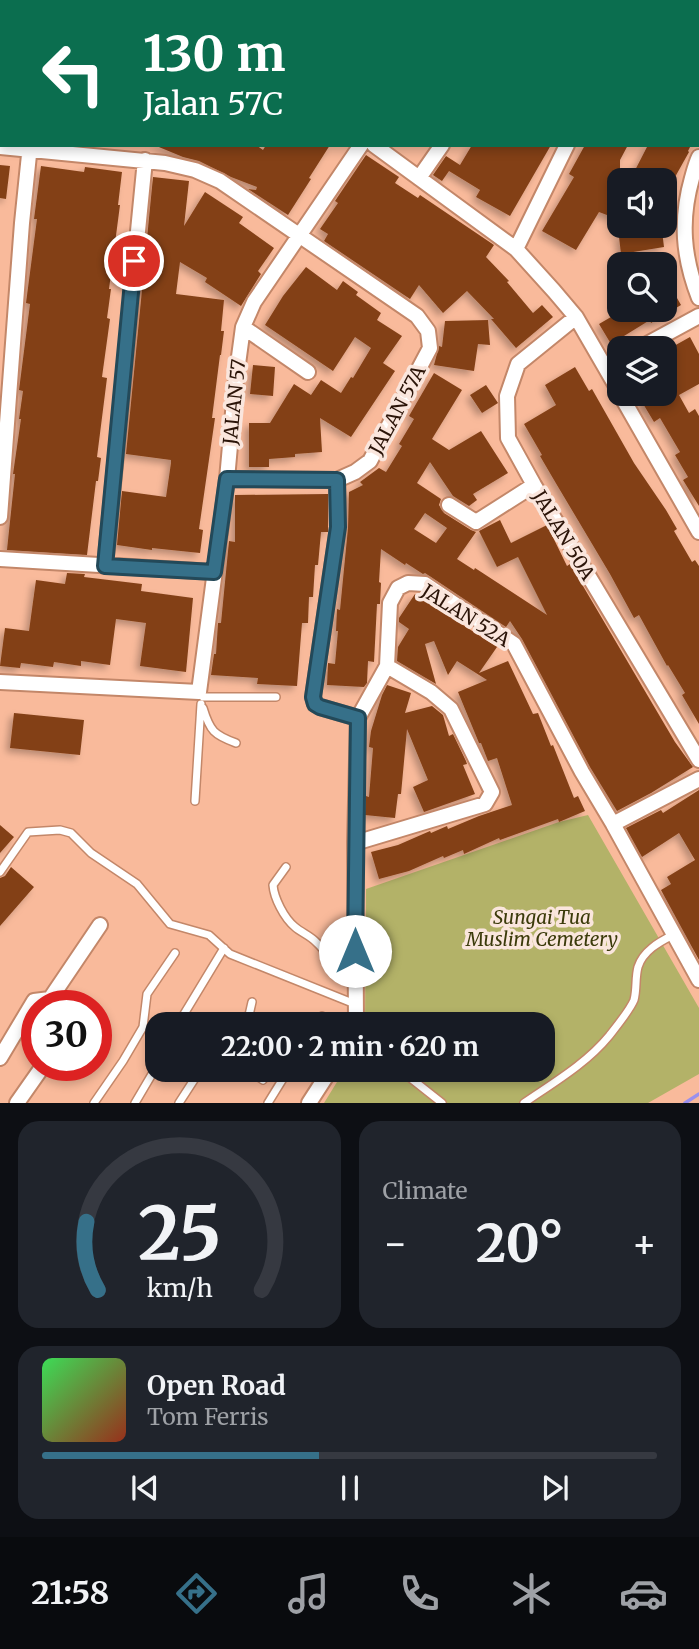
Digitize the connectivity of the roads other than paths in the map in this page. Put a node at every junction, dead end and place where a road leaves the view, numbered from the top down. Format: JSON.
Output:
{"nodes":[{"id":1,"x":359,"y":147,"type":"edge"},
{"id":2,"x":377,"y":147,"type":"edge"},
{"id":3,"x":441,"y":147,"type":"edge"},
{"id":4,"x":566,"y":147,"type":"edge"},
{"id":5,"x":0,"y":148,"type":"edge"},
{"id":6,"x":30,"y":148,"type":"edge"},
{"id":7,"x":699,"y":157,"type":"edge"},
{"id":8,"x":145,"y":160,"type":"junction"},
{"id":9,"x":419,"y":178,"type":"junction"},
{"id":10,"x":300,"y":235,"type":"junction"},
{"id":11,"x":516,"y":249,"type":"junction"},
{"id":12,"x":699,"y":298,"type":"edge"},
{"id":13,"x":699,"y":316,"type":"edge"},
{"id":14,"x":576,"y":317,"type":"junction"},
{"id":15,"x":243,"y":327,"type":"junction"},
{"id":16,"x":662,"y":336,"type":"edge"},
{"id":17,"x":605,"y":368,"type":"joint"},
{"id":18,"x":607,"y":371,"type":"edge"},
{"id":19,"x":308,"y":372,"type":"dead end"},
{"id":20,"x":5,"y":406,"type":"edge"},
{"id":21,"x":627,"y":406,"type":"edge"},
{"id":22,"x":227,"y":479,"type":"junction"},
{"id":23,"x":337,"y":480,"type":"junction"},
{"id":24,"x":534,"y":485,"type":"junction"},
{"id":25,"x":449,"y":505,"type":"dead end"},
{"id":26,"x":0,"y":517,"type":"edge"},
{"id":27,"x":699,"y":532,"type":"edge"},
{"id":28,"x":0,"y":559,"type":"edge"},
{"id":29,"x":105,"y":566,"type":"junction"},
{"id":30,"x":214,"y":572,"type":"junction"},
{"id":31,"x":387,"y":666,"type":"junction"},
{"id":32,"x":0,"y":682,"type":"edge"},
{"id":33,"x":275,"y":696,"type":"dead end"},
{"id":34,"x":201,"y":698,"type":"junction"},
{"id":35,"x":358,"y":718,"type":"junction"},
{"id":36,"x":236,"y":743,"type":"dead end"},
{"id":37,"x":699,"y":760,"type":"edge"},
{"id":38,"x":699,"y":779,"type":"edge"},
{"id":39,"x":195,"y":801,"type":"dead end"},
{"id":40,"x":613,"y":824,"type":"junction"},
{"id":41,"x":355,"y":843,"type":"junction"},
{"id":42,"x":286,"y":867,"type":"dead end"},
{"id":43,"x":0,"y":872,"type":"edge"},
{"id":44,"x":100,"y":925,"type":"dead end"},
{"id":45,"x":673,"y":935,"type":"junction"},
{"id":46,"x":224,"y":948,"type":"junction"},
{"id":47,"x":175,"y":953,"type":"dead end"},
{"id":48,"x":355,"y":978,"type":"junction"},
{"id":49,"x":699,"y":980,"type":"edge"},
{"id":50,"x":252,"y":1002,"type":"dead end"},
{"id":51,"x":355,"y":1004,"type":"junction"},
{"id":52,"x":185,"y":1012,"type":"edge"},
{"id":53,"x":250,"y":1012,"type":"edge"},
{"id":54,"x":355,"y":1012,"type":"edge"},
{"id":55,"x":0,"y":1058,"type":"edge"},
{"id":56,"x":32,"y":1081,"type":"edge"},
{"id":57,"x":147,"y":1082,"type":"edge"},
{"id":58,"x":193,"y":1082,"type":"edge"},
{"id":59,"x":281,"y":1082,"type":"edge"},
{"id":60,"x":323,"y":1082,"type":"edge"},
{"id":61,"x":415,"y":1082,"type":"edge"},
{"id":62,"x":17,"y":1103,"type":"edge"},
{"id":63,"x":94,"y":1103,"type":"edge"},
{"id":64,"x":135,"y":1103,"type":"edge"},
{"id":65,"x":179,"y":1103,"type":"edge"},
{"id":66,"x":268,"y":1103,"type":"edge"},
{"id":67,"x":309,"y":1103,"type":"edge"},
{"id":68,"x":442,"y":1103,"type":"edge"},
{"id":69,"x":524,"y":1103,"type":"edge"}],
"edges":[{"from":1,"to":10,"type":"street","name":"JALAN 57"},
{"from":2,"to":9,"type":"street"},
{"from":3,"to":9,"type":"street"},
{"from":4,"to":11,"type":"street"},
{"from":5,"to":6,"type":"street","name":"JALAN 57A"},
{"from":6,"to":8,"type":"street","name":"JALAN 57A"},
{"from":6,"to":20,"type":"street"},
{"from":7,"to":12,"type":"street"},
{"from":8,"to":10,"type":"street","name":"JALAN 57A"},
{"from":8,"to":29,"type":"street"},
{"from":9,"to":11,"type":"street"},
{"from":10,"to":15,"type":"street","name":"JALAN 57"},
{"from":10,"to":23,"type":"street","name":"JALAN 57A"},
{"from":11,"to":14,"type":"street"},
{"from":13,"to":16,"type":"street"},
{"from":14,"to":17,"type":"street"},
{"from":14,"to":24,"type":"street","name":"JALAN 50A"},
{"from":15,"to":19,"type":"street"},
{"from":15,"to":22,"type":"street","name":"JALAN 57"},
{"from":17,"to":18,"type":"street"},
{"from":20,"to":26,"type":"street"},
{"from":21,"to":27,"type":"street"},
{"from":22,"to":23,"type":"street","name":"JALAN 57A"},
{"from":22,"to":30,"type":"street","name":"JALAN 57"},
{"from":23,"to":35,"type":"street"},
{"from":24,"to":25,"type":"street"},
{"from":24,"to":37,"type":"street","name":"JALAN 50A"},
{"from":28,"to":29,"type":"street"},
{"from":29,"to":30,"type":"street"},
{"from":30,"to":34,"type":"street","name":"JALAN 57"},
{"from":31,"to":35,"type":"street","name":"JALAN 52A"},
{"from":31,"to":40,"type":"street","name":"JALAN 52A"},
{"from":31,"to":41,"type":"street"},
{"from":32,"to":34,"type":"street"},
{"from":33,"to":34,"type":"lane"},
{"from":34,"to":36,"type":"lane"},
{"from":34,"to":39,"type":"lane"},
{"from":35,"to":41,"type":"street","name":"JALAN 52A"},
{"from":38,"to":40,"type":"street"},
{"from":40,"to":45,"type":"street","name":"JALAN 52A"},
{"from":41,"to":48,"type":"street","name":"JALAN 52A"},
{"from":42,"to":48,"type":"lane"},
{"from":43,"to":46,"type":"lane"},
{"from":44,"to":55,"type":"street"},
{"from":45,"to":49,"type":"street","name":"JALAN 52A"},
{"from":45,"to":69,"type":"lane"},
{"from":46,"to":51,"type":"lane"},
{"from":46,"to":52,"type":"lane"},
{"from":47,"to":63,"type":"lane"},
{"from":48,"to":51,"type":"street","name":"JALAN 52A"},
{"from":50,"to":53,"type":"lane"},
{"from":51,"to":54,"type":"street","name":"JALAN 52A"},
{"from":56,"to":62,"type":"street"},
{"from":57,"to":64,"type":"lane"},
{"from":58,"to":65,"type":"lane"},
{"from":59,"to":66,"type":"lane"},
{"from":60,"to":67,"type":"street"},
{"from":61,"to":68,"type":"lane"}]}
